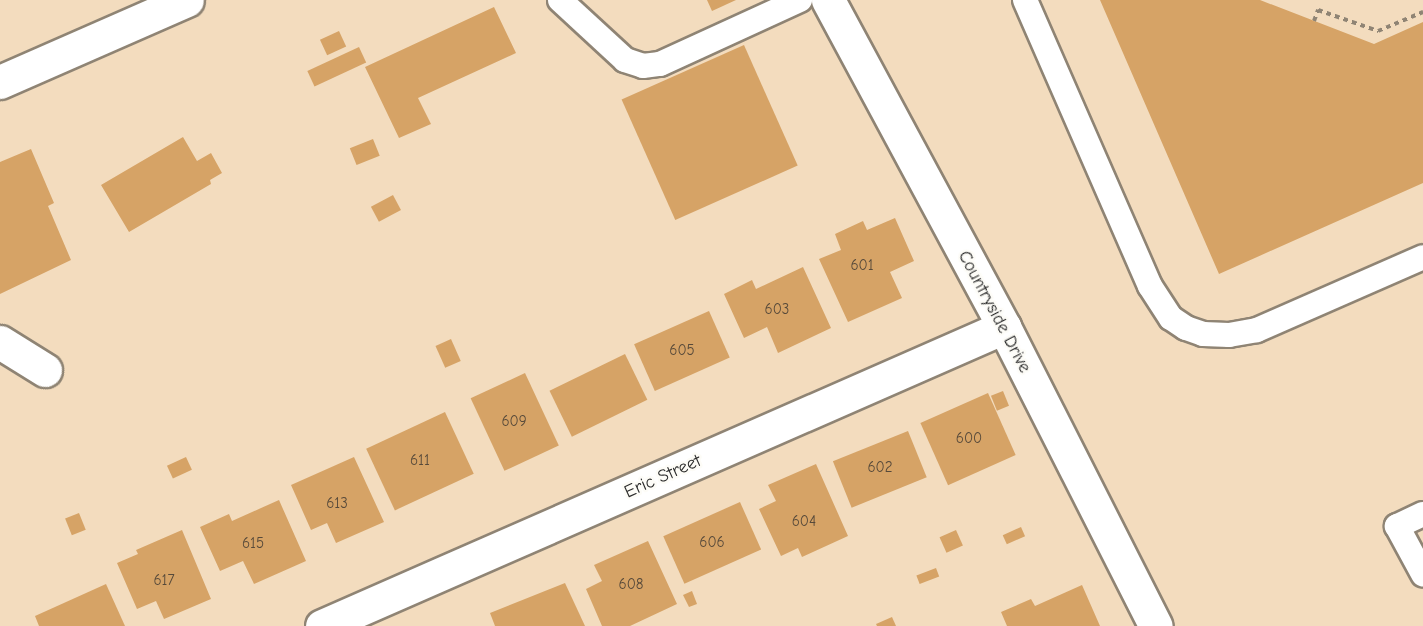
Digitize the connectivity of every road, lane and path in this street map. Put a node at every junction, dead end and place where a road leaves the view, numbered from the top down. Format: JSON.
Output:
{"nodes":[{"id":1,"x":188,"y":0,"type":"edge"},
{"id":2,"x":560,"y":0,"type":"edge"},
{"id":3,"x":800,"y":0,"type":"edge"},
{"id":4,"x":828,"y":0,"type":"edge"},
{"id":5,"x":1025,"y":0,"type":"edge"},
{"id":6,"x":1423,"y":12,"type":"edge"},
{"id":7,"x":1314,"y":21,"type":"dead end"},
{"id":8,"x":0,"y":82,"type":"edge"},
{"id":9,"x":1423,"y":257,"type":"edge"},
{"id":10,"x":1004,"y":327,"type":"junction"},
{"id":11,"x":0,"y":342,"type":"edge"},
{"id":12,"x":45,"y":370,"type":"dead end"},
{"id":13,"x":1423,"y":514,"type":"edge"},
{"id":14,"x":1423,"y":574,"type":"edge"},
{"id":15,"x":322,"y":626,"type":"edge"},
{"id":16,"x":1156,"y":626,"type":"edge"}],
"edges":[{"from":1,"to":8,"type":"street"},
{"from":2,"to":3,"type":"lane"},
{"from":4,"to":10,"type":"street","name":"Countryside Drive"},
{"from":5,"to":9,"type":"lane"},
{"from":6,"to":7,"type":"path"},
{"from":10,"to":15,"type":"street","name":"Eric Street"},
{"from":10,"to":16,"type":"street","name":"Countryside Drive"},
{"from":11,"to":12,"type":"street"},
{"from":13,"to":14,"type":"lane"}]}
